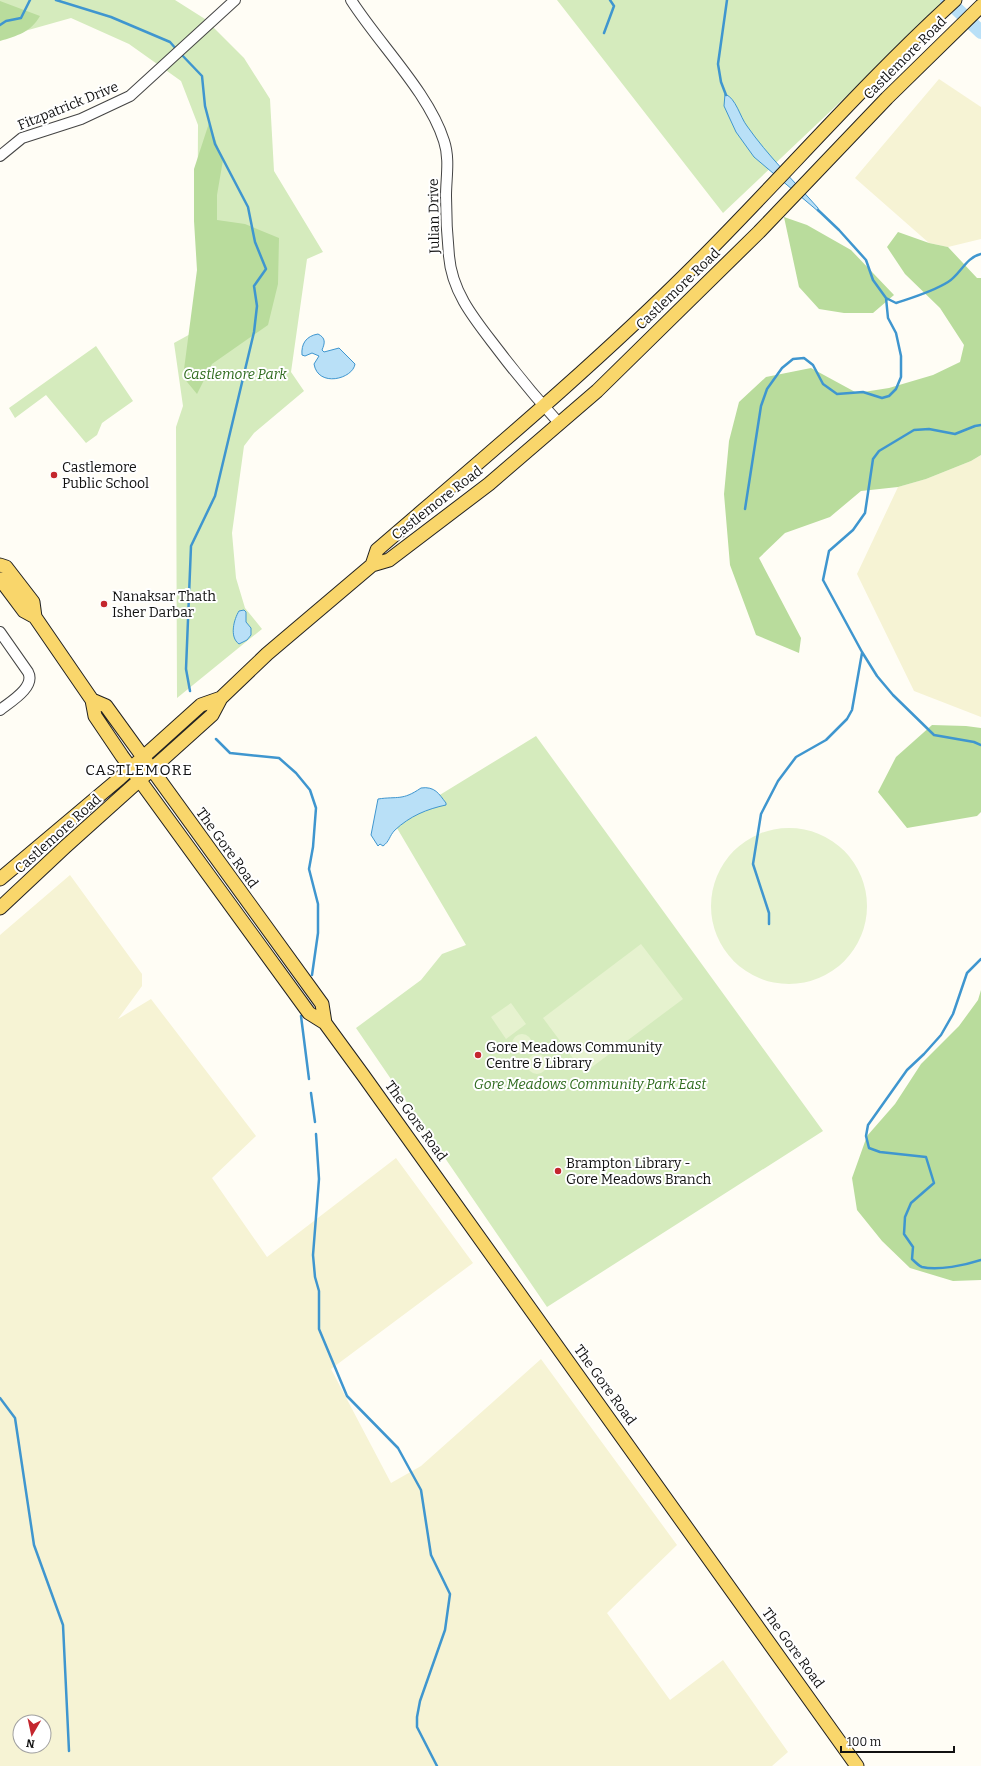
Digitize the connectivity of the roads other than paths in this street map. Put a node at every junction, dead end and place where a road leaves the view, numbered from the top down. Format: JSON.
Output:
{"nodes":[{"id":1,"x":235,"y":0,"type":"edge"},
{"id":2,"x":351,"y":0,"type":"edge"},
{"id":3,"x":955,"y":0,"type":"edge"},
{"id":4,"x":980,"y":7,"type":"edge"},
{"id":5,"x":0,"y":156,"type":"edge"},
{"id":6,"x":743,"y":216,"type":"junction"},
{"id":7,"x":759,"y":232,"type":"junction"},
{"id":8,"x":696,"y":264,"type":"junction"},
{"id":9,"x":712,"y":279,"type":"junction"},
{"id":10,"x":544,"y":407,"type":"junction"},
{"id":11,"x":559,"y":423,"type":"junction"},
{"id":12,"x":372,"y":564,"type":"junction"},
{"id":13,"x":0,"y":565,"type":"edge"},
{"id":14,"x":0,"y":579,"type":"edge"},
{"id":15,"x":35,"y":617,"type":"junction"},
{"id":16,"x":0,"y":632,"type":"edge"},
{"id":17,"x":221,"y":698,"type":"junction"},
{"id":18,"x":92,"y":700,"type":"junction"},
{"id":19,"x":0,"y":710,"type":"edge"},
{"id":20,"x":142,"y":758,"type":"junction"},
{"id":21,"x":131,"y":768,"type":"junction"},
{"id":22,"x":151,"y":770,"type":"junction"},
{"id":23,"x":140,"y":781,"type":"junction"},
{"id":24,"x":0,"y":879,"type":"edge"},
{"id":25,"x":0,"y":908,"type":"edge"},
{"id":26,"x":289,"y":960,"type":"junction"},
{"id":27,"x":277,"y":969,"type":"junction"},
{"id":28,"x":325,"y":1023,"type":"junction"},
{"id":29,"x":857,"y":1766,"type":"edge"}],
"edges":[{"from":1,"to":5,"type":"street","name":"Fitzpatrick Drive"},
{"from":2,"to":10,"type":"street","name":"Julian Drive"},
{"from":3,"to":6,"type":"main road","name":"Castlemore Road"},
{"from":4,"to":7,"type":"main road","name":"Castlemore Road"},
{"from":6,"to":7,"type":"main road"},
{"from":6,"to":8,"type":"main road","name":"Castlemore Road"},
{"from":7,"to":9,"type":"main road","name":"Castlemore Road"},
{"from":8,"to":9,"type":"main road"},
{"from":8,"to":10,"type":"main road","name":"Castlemore Road"},
{"from":9,"to":11,"type":"main road","name":"Castlemore Road"},
{"from":10,"to":11,"type":"street","name":"Julian Drive"},
{"from":10,"to":12,"type":"main road","name":"Castlemore Road"},
{"from":11,"to":12,"type":"main road","name":"Castlemore Road"},
{"from":12,"to":17,"type":"main road","name":"Castlemore Road"},
{"from":13,"to":15,"type":"main road","name":"The Gore Road"},
{"from":14,"to":15,"type":"main road","name":"The Gore Road"},
{"from":15,"to":18,"type":"main road","name":"The Gore Road"},
{"from":16,"to":19,"type":"street"},
{"from":17,"to":20,"type":"main road","name":"Castlemore Road"},
{"from":17,"to":22,"type":"main road","name":"Castlemore Road"},
{"from":18,"to":20,"type":"main road","name":"The Gore Road"},
{"from":18,"to":21,"type":"main road","name":"The Gore Road"},
{"from":20,"to":21,"type":"main road","name":"Castlemore Road"},
{"from":20,"to":22,"type":"main road","name":"The Gore Road"},
{"from":21,"to":23,"type":"main road","name":"The Gore Road"},
{"from":21,"to":24,"type":"main road","name":"Castlemore Road"},
{"from":22,"to":23,"type":"main road","name":"Castlemore Road"},
{"from":22,"to":26,"type":"main road","name":"The Gore Road"},
{"from":23,"to":25,"type":"main road","name":"Castlemore Road"},
{"from":23,"to":27,"type":"main road","name":"The Gore Road"},
{"from":26,"to":27,"type":"main road"},
{"from":26,"to":28,"type":"main road","name":"The Gore Road"},
{"from":27,"to":28,"type":"main road","name":"The Gore Road"},
{"from":28,"to":29,"type":"main road","name":"The Gore Road"}]}
